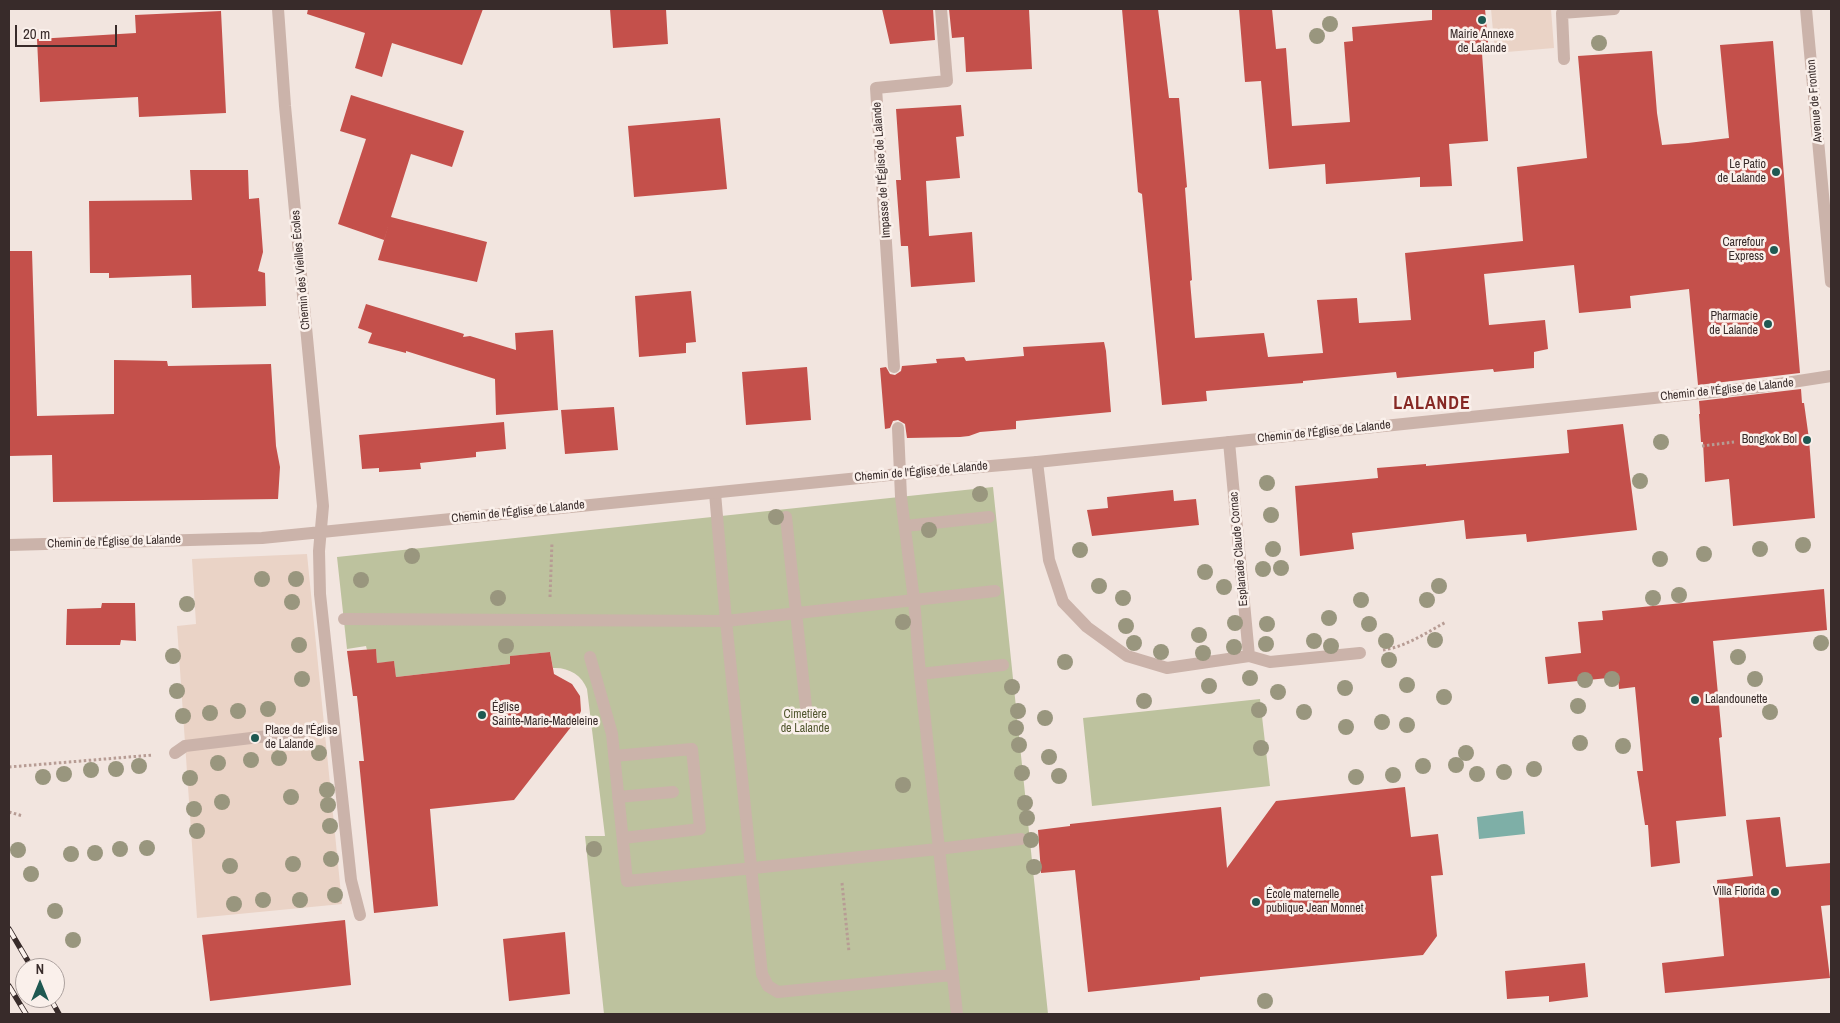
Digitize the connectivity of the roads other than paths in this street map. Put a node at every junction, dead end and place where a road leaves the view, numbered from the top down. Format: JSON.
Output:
{"nodes":[{"id":1,"x":278,"y":9,"type":"edge"},
{"id":2,"x":941,"y":9,"type":"edge"},
{"id":3,"x":1614,"y":9,"type":"edge"},
{"id":4,"x":1806,"y":9,"type":"edge"},
{"id":5,"x":1564,"y":58,"type":"dead end"},
{"id":6,"x":1831,"y":282,"type":"edge"},
{"id":7,"x":894,"y":366,"type":"dead end"},
{"id":8,"x":1831,"y":376,"type":"edge"},
{"id":9,"x":898,"y":428,"type":"dead end"},
{"id":10,"x":1229,"y":442,"type":"junction"},
{"id":11,"x":1037,"y":462,"type":"junction"},
{"id":12,"x":899,"y":474,"type":"junction"},
{"id":13,"x":716,"y":493,"type":"junction"},
{"id":14,"x":786,"y":517,"type":"dead end"},
{"id":15,"x":989,"y":517,"type":"dead end"},
{"id":16,"x":905,"y":526,"type":"junction"},
{"id":17,"x":320,"y":532,"type":"junction"},
{"id":18,"x":9,"y":545,"type":"edge"},
{"id":19,"x":996,"y":591,"type":"dead end"},
{"id":20,"x":914,"y":600,"type":"junction"},
{"id":21,"x":796,"y":613,"type":"junction"},
{"id":22,"x":344,"y":619,"type":"dead end"},
{"id":23,"x":726,"y":621,"type":"junction"},
{"id":24,"x":1360,"y":653,"type":"road end"},
{"id":25,"x":1249,"y":656,"type":"junction"},
{"id":26,"x":590,"y":658,"type":"dead end"},
{"id":27,"x":1003,"y":665,"type":"dead end"},
{"id":28,"x":920,"y":674,"type":"junction"},
{"id":29,"x":807,"y":717,"type":"dead end"},
{"id":30,"x":334,"y":728,"type":"junction"},
{"id":31,"x":174,"y":753,"type":"road end"},
{"id":32,"x":614,"y":756,"type":"junction"},
{"id":33,"x":673,"y":792,"type":"dead end"},
{"id":34,"x":618,"y":797,"type":"junction"},
{"id":35,"x":623,"y":838,"type":"junction"},
{"id":36,"x":1021,"y":839,"type":"dead end"},
{"id":37,"x":938,"y":849,"type":"junction"},
{"id":38,"x":750,"y":867,"type":"junction"},
{"id":39,"x":360,"y":915,"type":"dead end"},
{"id":40,"x":952,"y":975,"type":"junction"},
{"id":41,"x":957,"y":1014,"type":"edge"}],
"edges":[{"from":1,"to":17,"type":"street","name":"Chemin des Vieilles Écoles"},
{"from":2,"to":7,"type":"street","name":"Impasse de l'Église de Lalande"},
{"from":3,"to":5,"type":"street"},
{"from":4,"to":6,"type":"street","name":"Avenue de Fronton"},
{"from":8,"to":10,"type":"street","name":"Chemin de l'Église de Lalande"},
{"from":9,"to":12,"type":"street"},
{"from":10,"to":11,"type":"street","name":"Chemin de l'Église de Lalande"},
{"from":10,"to":25,"type":"street","name":"Esplanade Claude Cornac"},
{"from":11,"to":12,"type":"street","name":"Chemin de l'Église de Lalande"},
{"from":11,"to":25,"type":"street"},
{"from":12,"to":13,"type":"street","name":"Chemin de l'Église de Lalande"},
{"from":12,"to":16,"type":"street"},
{"from":13,"to":17,"type":"street","name":"Chemin de l'Église de Lalande"},
{"from":13,"to":23,"type":"street"},
{"from":14,"to":21,"type":"street"},
{"from":15,"to":16,"type":"street"},
{"from":16,"to":20,"type":"street"},
{"from":17,"to":18,"type":"street","name":"Chemin de l'Église de Lalande"},
{"from":17,"to":30,"type":"street"},
{"from":19,"to":20,"type":"street"},
{"from":20,"to":21,"type":"street"},
{"from":20,"to":28,"type":"street"},
{"from":21,"to":23,"type":"street"},
{"from":21,"to":29,"type":"street"},
{"from":22,"to":23,"type":"street"},
{"from":23,"to":38,"type":"street"},
{"from":24,"to":25,"type":"street"},
{"from":26,"to":32,"type":"street"},
{"from":27,"to":28,"type":"street"},
{"from":28,"to":37,"type":"street"},
{"from":30,"to":31,"type":"street"},
{"from":30,"to":39,"type":"street"},
{"from":32,"to":34,"type":"street"},
{"from":32,"to":35,"type":"street"},
{"from":33,"to":34,"type":"street"},
{"from":34,"to":35,"type":"street"},
{"from":35,"to":38,"type":"street"},
{"from":36,"to":37,"type":"street"},
{"from":37,"to":38,"type":"street"},
{"from":37,"to":40,"type":"street"},
{"from":38,"to":40,"type":"street"},
{"from":40,"to":41,"type":"street"}]}
